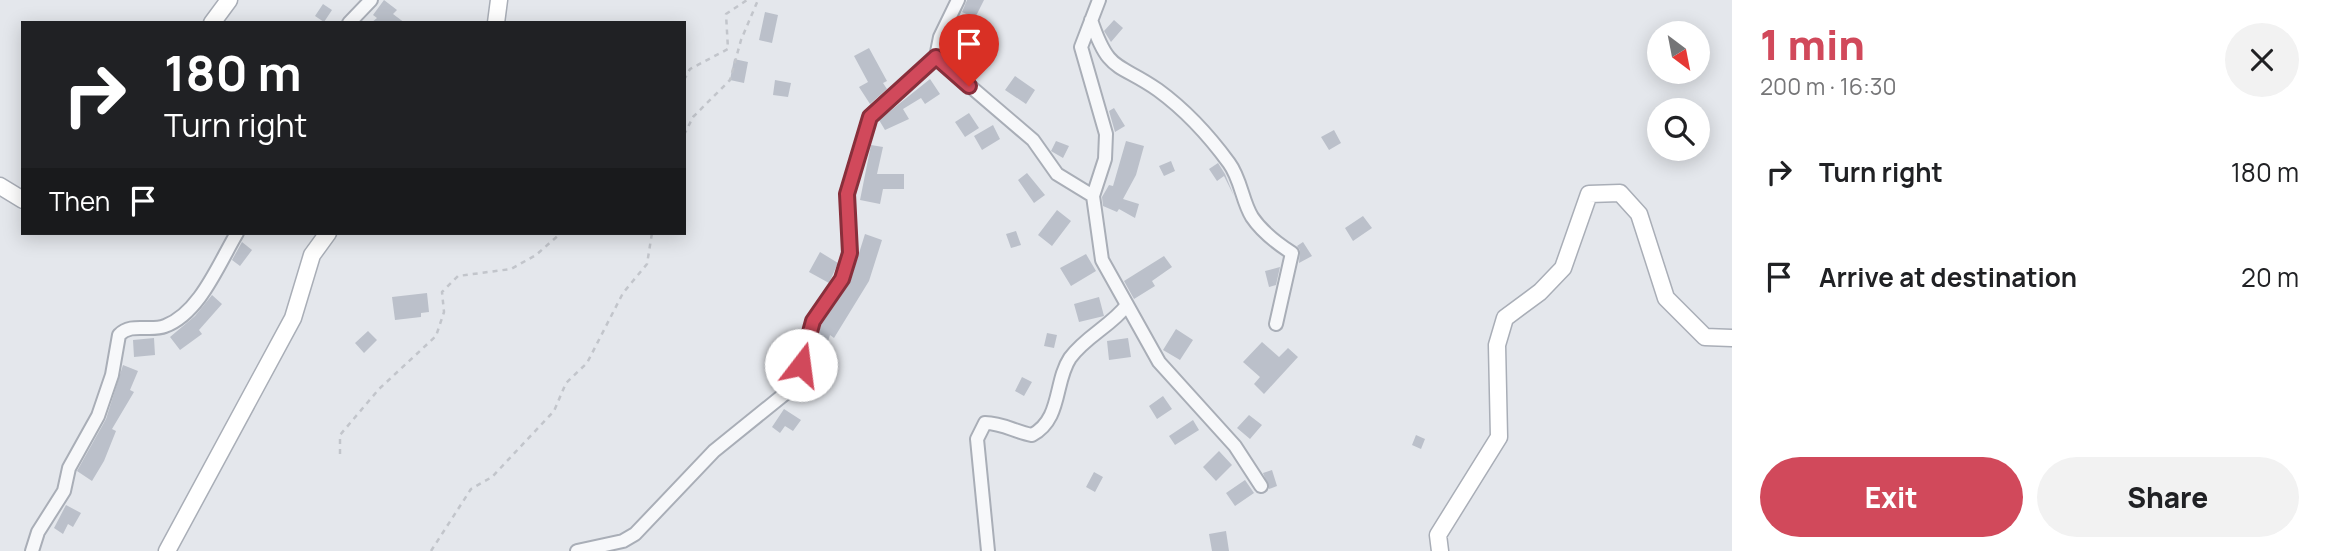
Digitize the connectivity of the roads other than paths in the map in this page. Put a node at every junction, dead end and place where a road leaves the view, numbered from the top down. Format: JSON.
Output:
{"nodes":[{"id":1,"x":229,"y":0,"type":"edge"},
{"id":2,"x":371,"y":0,"type":"edge"},
{"id":3,"x":499,"y":0,"type":"edge"},
{"id":4,"x":958,"y":0,"type":"edge"},
{"id":5,"x":1099,"y":0,"type":"edge"},
{"id":6,"x":1091,"y":20,"type":"junction"},
{"id":7,"x":213,"y":21,"type":"edge"},
{"id":8,"x":351,"y":21,"type":"edge"},
{"id":9,"x":496,"y":21,"type":"edge"},
{"id":10,"x":936,"y":57,"type":"junction"},
{"id":11,"x":0,"y":186,"type":"edge"},
{"id":12,"x":1093,"y":196,"type":"junction"},
{"id":13,"x":21,"y":199,"type":"edge"},
{"id":14,"x":236,"y":235,"type":"edge"},
{"id":15,"x":327,"y":235,"type":"edge"},
{"id":16,"x":1127,"y":305,"type":"junction"},
{"id":17,"x":1276,"y":324,"type":"dead end"},
{"id":18,"x":1732,"y":338,"type":"edge"},
{"id":19,"x":1261,"y":486,"type":"dead end"},
{"id":20,"x":32,"y":551,"type":"edge"},
{"id":21,"x":167,"y":551,"type":"edge"},
{"id":22,"x":577,"y":551,"type":"edge"},
{"id":23,"x":988,"y":551,"type":"edge"},
{"id":24,"x":1440,"y":551,"type":"edge"}],
"edges":[{"from":1,"to":7,"type":"street"},
{"from":2,"to":8,"type":"street"},
{"from":3,"to":9,"type":"street"},
{"from":4,"to":10,"type":"street"},
{"from":5,"to":6,"type":"street"},
{"from":6,"to":12,"type":"street"},
{"from":6,"to":17,"type":"street"},
{"from":10,"to":12,"type":"street"},
{"from":10,"to":22,"type":"street"},
{"from":11,"to":13,"type":"street"},
{"from":12,"to":16,"type":"street"},
{"from":14,"to":20,"type":"street"},
{"from":15,"to":21,"type":"street"},
{"from":16,"to":19,"type":"street"},
{"from":16,"to":23,"type":"street"},
{"from":18,"to":24,"type":"street"}]}
